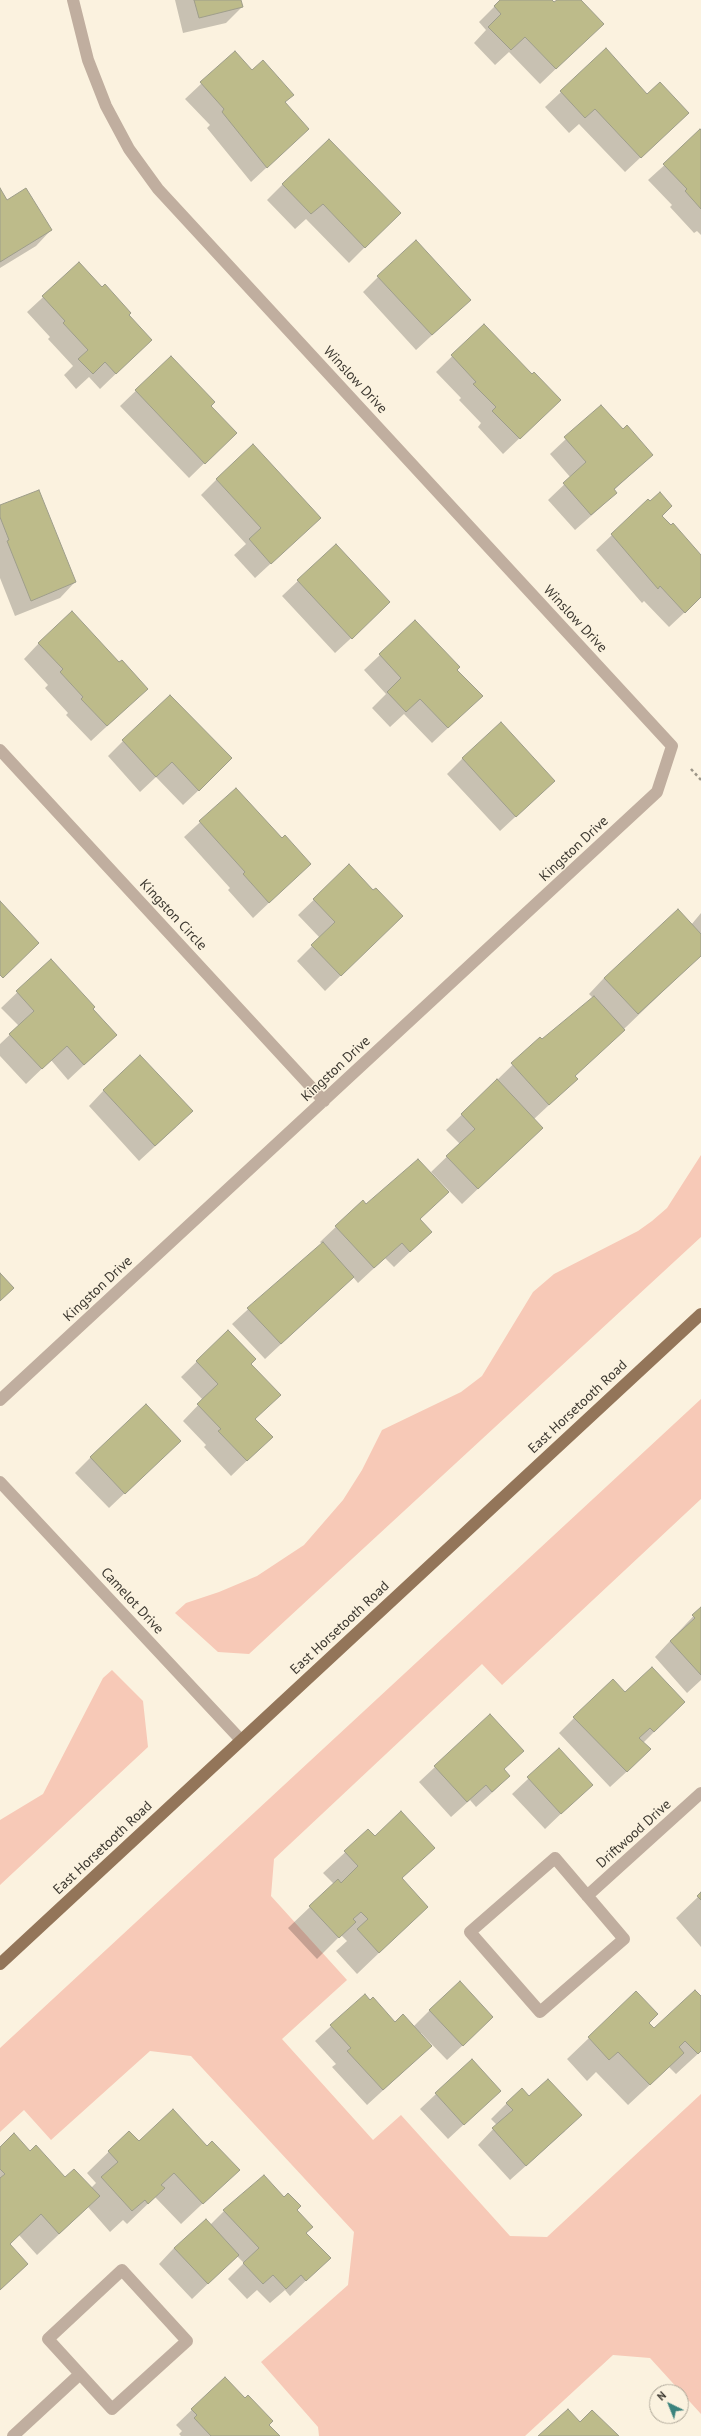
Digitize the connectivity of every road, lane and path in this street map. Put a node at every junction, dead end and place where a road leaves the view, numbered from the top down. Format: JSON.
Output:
{"nodes":[{"id":1,"x":74,"y":0,"type":"edge"},
{"id":2,"x":672,"y":746,"type":"joint"},
{"id":3,"x":0,"y":750,"type":"edge"},
{"id":4,"x":324,"y":1101,"type":"junction"},
{"id":5,"x":701,"y":1314,"type":"edge"},
{"id":6,"x":0,"y":1400,"type":"edge"},
{"id":7,"x":0,"y":1482,"type":"edge"},
{"id":8,"x":241,"y":1740,"type":"junction"},
{"id":9,"x":701,"y":1794,"type":"edge"},
{"id":10,"x":587,"y":1896,"type":"junction"},
{"id":11,"x":0,"y":1964,"type":"edge"},
{"id":12,"x":80,"y":2374,"type":"junction"},
{"id":13,"x":13,"y":2436,"type":"edge"}],
"edges":[{"from":1,"to":2,"type":"street","name":"Winslow Drive"},
{"from":2,"to":4,"type":"street","name":"Kingston Drive"},
{"from":3,"to":4,"type":"street","name":"Kingston Circle"},
{"from":4,"to":6,"type":"street","name":"Kingston Drive"},
{"from":5,"to":8,"type":"main road","name":"East Horsetooth Road"},
{"from":7,"to":8,"type":"street","name":"Camelot Drive"},
{"from":8,"to":11,"type":"main road","name":"East Horsetooth Road"},
{"from":9,"to":10,"type":"street","name":"Driftwood Drive"},
{"from":10,"to":10,"type":"street"},
{"from":12,"to":12,"type":"street"},
{"from":12,"to":13,"type":"street"}]}
